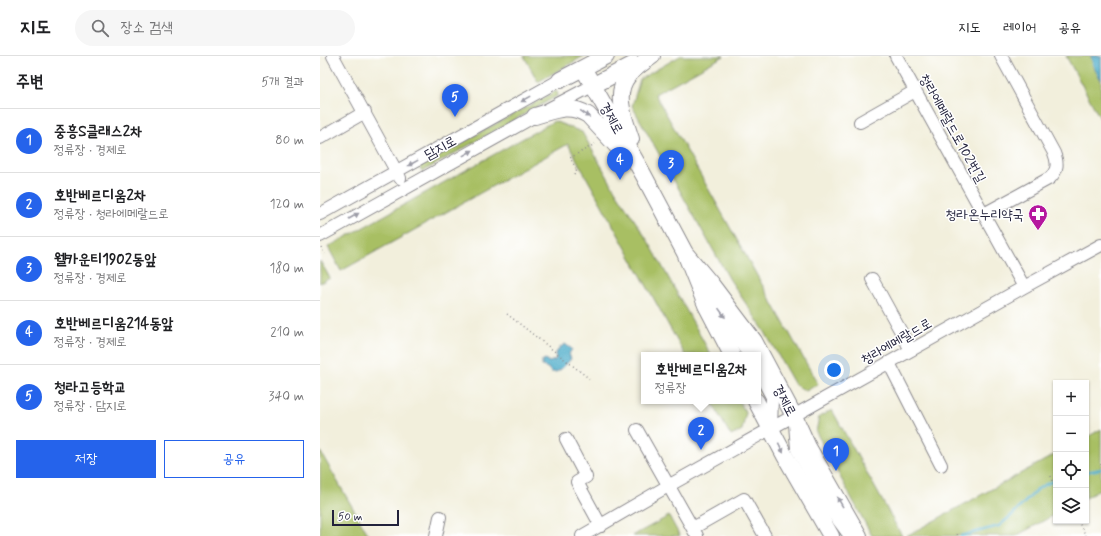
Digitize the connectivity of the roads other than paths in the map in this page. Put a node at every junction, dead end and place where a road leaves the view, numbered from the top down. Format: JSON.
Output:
{"nodes":[{"id":1,"x":333,"y":56,"type":"edge"},
{"id":2,"x":606,"y":56,"type":"edge"},
{"id":3,"x":652,"y":56,"type":"edge"},
{"id":4,"x":896,"y":56,"type":"edge"},
{"id":5,"x":1001,"y":56,"type":"edge"},
{"id":6,"x":584,"y":68,"type":"junction"},
{"id":7,"x":560,"y":80,"type":"joint"},
{"id":8,"x":594,"y":85,"type":"junction"},
{"id":9,"x":915,"y":91,"type":"junction"},
{"id":10,"x":365,"y":112,"type":"junction"},
{"id":11,"x":535,"y":116,"type":"junction"},
{"id":12,"x":860,"y":122,"type":"dead end"},
{"id":13,"x":320,"y":138,"type":"edge"},
{"id":14,"x":397,"y":172,"type":"junction"},
{"id":15,"x":643,"y":174,"type":"junction"},
{"id":16,"x":406,"y":188,"type":"junction"},
{"id":17,"x":320,"y":214,"type":"edge"},
{"id":18,"x":984,"y":214,"type":"junction"},
{"id":19,"x":320,"y":242,"type":"edge"},
{"id":20,"x":1101,"y":245,"type":"edge"},
{"id":21,"x":685,"y":253,"type":"junction"},
{"id":22,"x":691,"y":270,"type":"junction"},
{"id":23,"x":872,"y":279,"type":"dead end"},
{"id":24,"x":1024,"y":287,"type":"junction"},
{"id":25,"x":911,"y":350,"type":"junction"},
{"id":26,"x":730,"y":352,"type":"edge"},
{"id":27,"x":747,"y":352,"type":"edge"},
{"id":28,"x":760,"y":352,"type":"edge"},
{"id":29,"x":761,"y":354,"type":"edge"},
{"id":30,"x":889,"y":363,"type":"junction"},
{"id":31,"x":761,"y":377,"type":"edge"},
{"id":32,"x":758,"y":404,"type":"edge"},
{"id":33,"x":794,"y":416,"type":"junction"},
{"id":34,"x":771,"y":429,"type":"junction"},
{"id":35,"x":637,"y":430,"type":"dead end"},
{"id":36,"x":566,"y":439,"type":"dead end"},
{"id":37,"x":941,"y":465,"type":"dead end"},
{"id":38,"x":668,"y":486,"type":"junction"},
{"id":39,"x":440,"y":517,"type":"dead end"},
{"id":40,"x":601,"y":526,"type":"junction"},
{"id":41,"x":695,"y":532,"type":"edge"},
{"id":42,"x":436,"y":536,"type":"edge"},
{"id":43,"x":582,"y":536,"type":"edge"},
{"id":44,"x":765,"y":536,"type":"edge"},
{"id":45,"x":831,"y":536,"type":"edge"},
{"id":46,"x":850,"y":536,"type":"edge"},
{"id":47,"x":859,"y":536,"type":"edge"}],
"edges":[{"from":1,"to":10,"type":"street"},
{"from":2,"to":6,"type":"main road"},
{"from":3,"to":8,"type":"main road"},
{"from":3,"to":15,"type":"main road"},
{"from":4,"to":9,"type":"street","name":"청라에메랄드로102번길"},
{"from":5,"to":18,"type":"street"},
{"from":6,"to":7,"type":"main road"},
{"from":6,"to":8,"type":"main road","name":"경제로"},
{"from":7,"to":14,"type":"street","name":"담지로","one_way":true},
{"from":8,"to":11,"type":"street"},
{"from":8,"to":15,"type":"main road","name":"경제로"},
{"from":9,"to":12,"type":"street"},
{"from":9,"to":18,"type":"street","name":"청라에메랄드로102번길"},
{"from":10,"to":13,"type":"street"},
{"from":10,"to":14,"type":"street"},
{"from":11,"to":15,"type":"main road","one_way":true},
{"from":16,"to":11,"type":"street","one_way":true},
{"from":14,"to":16,"type":"street"},
{"from":14,"to":17,"type":"street","name":"담지로"},
{"from":15,"to":21,"type":"main road","name":"경제로"},
{"from":19,"to":16,"type":"street","one_way":true},
{"from":18,"to":24,"type":"street","name":"청라에메랄드로102번길"},
{"from":20,"to":24,"type":"street","name":"청라에메랄드로"},
{"from":21,"to":22,"type":"main road","name":"경제로"},
{"from":21,"to":28,"type":"main road","name":"경제로"},
{"from":22,"to":26,"type":"main road","name":"경제로"},
{"from":22,"to":27,"type":"street","one_way":true},
{"from":23,"to":25,"type":"street"},
{"from":24,"to":25,"type":"street","name":"청라에메랄드로"},
{"from":25,"to":30,"type":"street","name":"청라에메랄드로"},
{"from":29,"to":33,"type":"main road","name":"경제로"},
{"from":30,"to":33,"type":"street","name":"청라에메랄드로"},
{"from":30,"to":37,"type":"street"},
{"from":31,"to":34,"type":"street"},
{"from":32,"to":34,"type":"main road","name":"경제로"},
{"from":33,"to":34,"type":"street","name":"청라에메랄드로"},
{"from":33,"to":46,"type":"street"},
{"from":47,"to":33,"type":"main road","name":"경제로","one_way":true},
{"from":34,"to":38,"type":"street","name":"청라에메랄드로"},
{"from":34,"to":45,"type":"main road","name":"경제로","one_way":true},
{"from":35,"to":38,"type":"street"},
{"from":36,"to":40,"type":"street"},
{"from":38,"to":40,"type":"street","name":"청라에메랄드로"},
{"from":38,"to":41,"type":"street"},
{"from":39,"to":42,"type":"street"},
{"from":40,"to":43,"type":"street","name":"청라에메랄드로"},
{"from":41,"to":44,"type":"street"}]}
